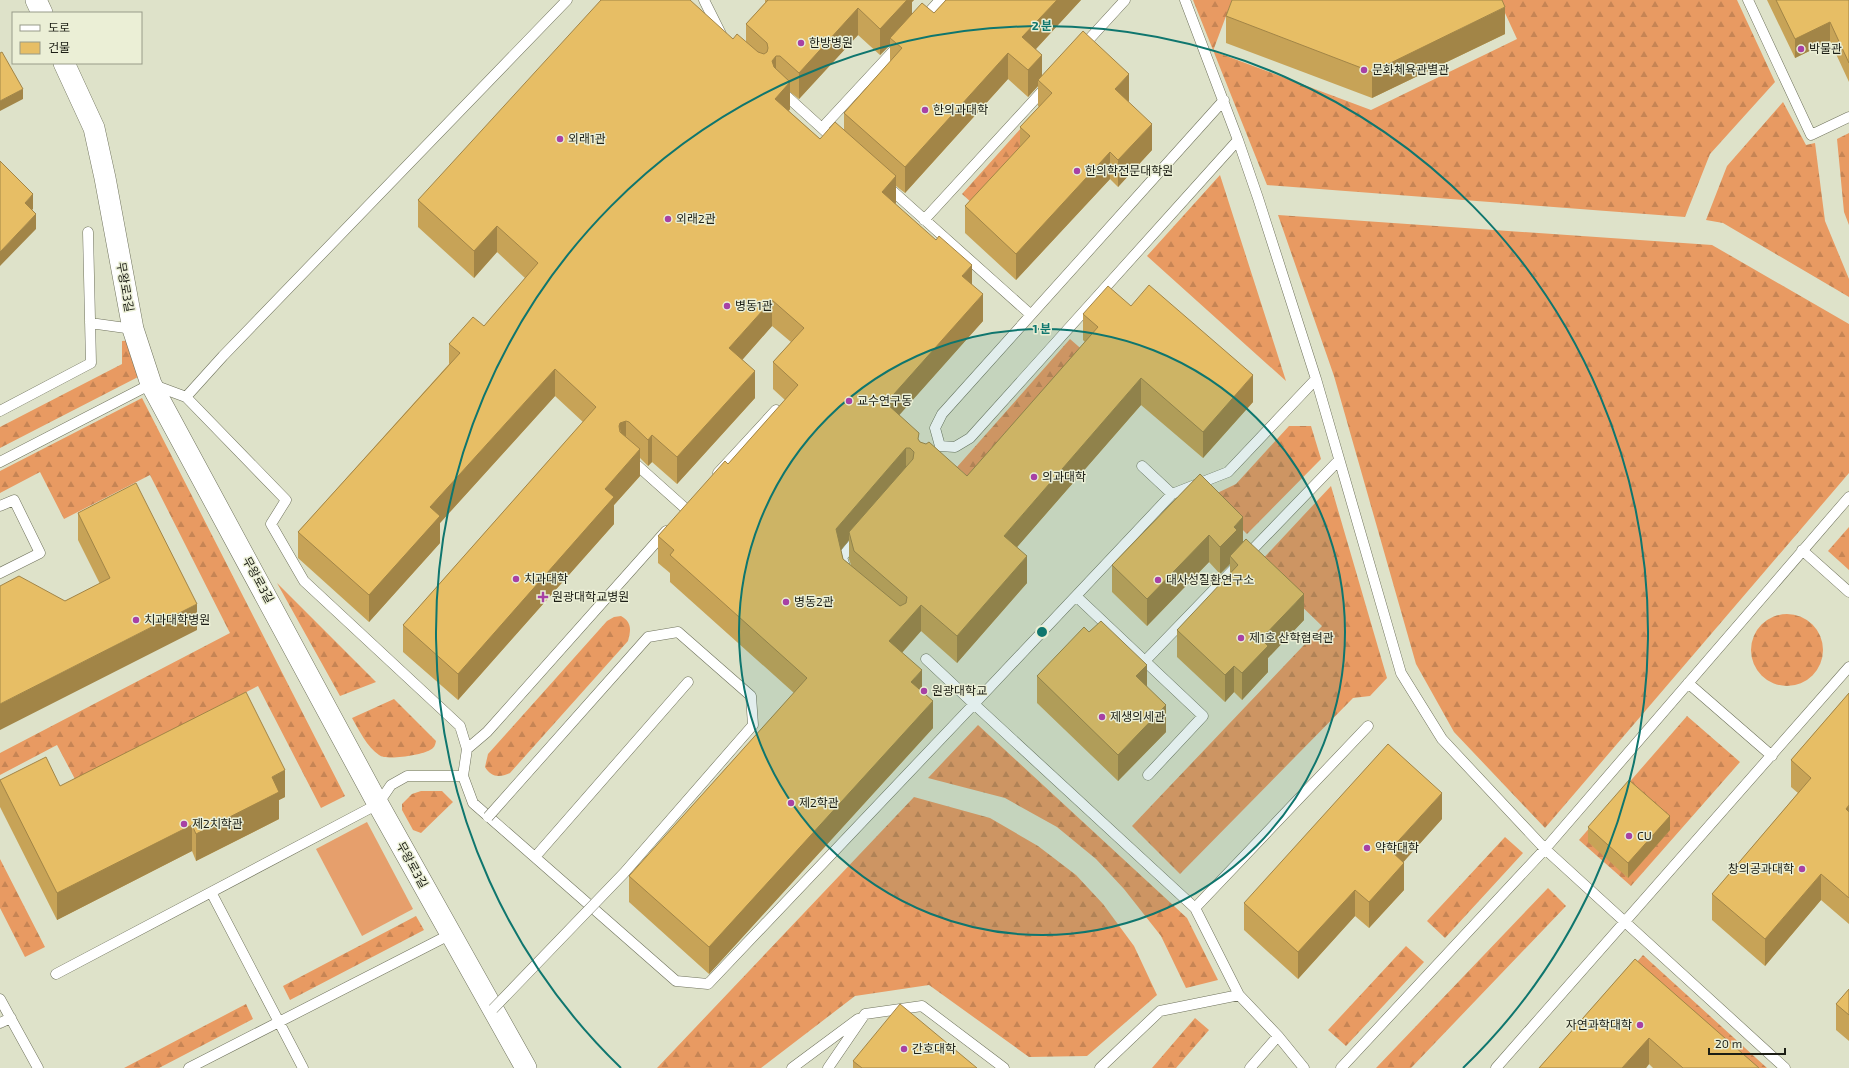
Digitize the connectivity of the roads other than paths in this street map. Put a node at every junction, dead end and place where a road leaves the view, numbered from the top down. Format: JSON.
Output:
{"nodes":[{"id":1,"x":36,"y":0,"type":"edge"},
{"id":2,"x":567,"y":0,"type":"edge"},
{"id":3,"x":704,"y":0,"type":"edge"},
{"id":4,"x":940,"y":0,"type":"edge"},
{"id":5,"x":1125,"y":0,"type":"edge"},
{"id":6,"x":1185,"y":0,"type":"edge"},
{"id":7,"x":1748,"y":0,"type":"edge"},
{"id":8,"x":42,"y":12,"type":"edge"},
{"id":9,"x":914,"y":29,"type":"edge"},
{"id":10,"x":903,"y":41,"type":"edge"},
{"id":11,"x":729,"y":45,"type":"edge"},
{"id":12,"x":1077,"y":52,"type":"edge"},
{"id":13,"x":64,"y":64,"type":"edge"},
{"id":14,"x":1056,"y":75,"type":"edge"},
{"id":15,"x":778,"y":89,"type":"edge"},
{"id":16,"x":1224,"y":100,"type":"junction"},
{"id":17,"x":1849,"y":117,"type":"edge"},
{"id":18,"x":822,"y":128,"type":"junction"},
{"id":19,"x":1238,"y":140,"type":"junction"},
{"id":20,"x":845,"y":148,"type":"edge"},
{"id":21,"x":879,"y":179,"type":"edge"},
{"id":22,"x":924,"y":220,"type":"junction"},
{"id":23,"x":88,"y":232,"type":"dead end"},
{"id":24,"x":1030,"y":314,"type":"junction"},
{"id":25,"x":90,"y":323,"type":"junction"},
{"id":26,"x":133,"y":330,"type":"junction"},
{"id":27,"x":1316,"y":379,"type":"junction"},
{"id":28,"x":151,"y":384,"type":"junction"},
{"id":29,"x":186,"y":397,"type":"junction"},
{"id":30,"x":776,"y":410,"type":"edge"},
{"id":31,"x":0,"y":411,"type":"edge"},
{"id":32,"x":625,"y":454,"type":"edge"},
{"id":33,"x":1339,"y":460,"type":"junction"},
{"id":34,"x":0,"y":462,"type":"edge"},
{"id":35,"x":1142,"y":466,"type":"dead end"},
{"id":36,"x":712,"y":480,"type":"edge"},
{"id":37,"x":1172,"y":494,"type":"junction"},
{"id":38,"x":1849,"y":497,"type":"edge"},
{"id":39,"x":0,"y":506,"type":"edge"},
{"id":40,"x":862,"y":533,"type":"edge"},
{"id":41,"x":1802,"y":550,"type":"junction"},
{"id":42,"x":0,"y":573,"type":"edge"},
{"id":43,"x":847,"y":575,"type":"edge"},
{"id":44,"x":1849,"y":592,"type":"edge"},
{"id":45,"x":1077,"y":597,"type":"junction"},
{"id":46,"x":926,"y":660,"type":"dead end"},
{"id":47,"x":1145,"y":660,"type":"junction"},
{"id":48,"x":1849,"y":668,"type":"edge"},
{"id":49,"x":688,"y":682,"type":"dead end"},
{"id":50,"x":1688,"y":683,"type":"junction"},
{"id":51,"x":974,"y":704,"type":"junction"},
{"id":52,"x":1368,"y":726,"type":"dead end"},
{"id":53,"x":467,"y":749,"type":"junction"},
{"id":54,"x":1772,"y":756,"type":"junction"},
{"id":55,"x":1148,"y":775,"type":"dead end"},
{"id":56,"x":463,"y":776,"type":"junction"},
{"id":57,"x":378,"y":804,"type":"junction"},
{"id":58,"x":488,"y":817,"type":"junction"},
{"id":59,"x":1545,"y":849,"type":"junction"},
{"id":60,"x":535,"y":857,"type":"junction"},
{"id":61,"x":211,"y":892,"type":"junction"},
{"id":62,"x":1195,"y":908,"type":"junction"},
{"id":63,"x":1626,"y":923,"type":"junction"},
{"id":64,"x":450,"y":934,"type":"junction"},
{"id":65,"x":56,"y":974,"type":"dead end"},
{"id":66,"x":1239,"y":996,"type":"junction"},
{"id":67,"x":0,"y":999,"type":"edge"},
{"id":68,"x":493,"y":1009,"type":"junction"},
{"id":69,"x":865,"y":1014,"type":"junction"},
{"id":70,"x":11,"y":1018,"type":"junction"},
{"id":71,"x":279,"y":1022,"type":"junction"},
{"id":72,"x":0,"y":1023,"type":"edge"},
{"id":73,"x":1278,"y":1036,"type":"junction"},
{"id":74,"x":38,"y":1068,"type":"edge"},
{"id":75,"x":189,"y":1068,"type":"edge"},
{"id":76,"x":303,"y":1068,"type":"edge"},
{"id":77,"x":526,"y":1068,"type":"edge"},
{"id":78,"x":792,"y":1068,"type":"edge"},
{"id":79,"x":828,"y":1068,"type":"edge"},
{"id":80,"x":1004,"y":1068,"type":"edge"},
{"id":81,"x":1100,"y":1068,"type":"edge"},
{"id":82,"x":1250,"y":1068,"type":"edge"},
{"id":83,"x":1304,"y":1068,"type":"edge"},
{"id":84,"x":1341,"y":1068,"type":"edge"},
{"id":85,"x":1496,"y":1068,"type":"edge"},
{"id":86,"x":1785,"y":1068,"type":"edge"}],
"edges":[{"from":1,"to":8,"type":"street"},
{"from":2,"to":29,"type":"lane"},
{"from":3,"to":11,"type":"lane"},
{"from":4,"to":9,"type":"lane"},
{"from":5,"to":12,"type":"lane"},
{"from":6,"to":16,"type":"lane"},
{"from":7,"to":17,"type":"lane"},
{"from":10,"to":18,"type":"lane"},
{"from":13,"to":26,"type":"street","name":"무왕로3길"},
{"from":14,"to":22,"type":"lane"},
{"from":15,"to":18,"type":"lane"},
{"from":16,"to":19,"type":"lane"},
{"from":16,"to":24,"type":"lane"},
{"from":18,"to":20,"type":"lane"},
{"from":19,"to":24,"type":"lane"},
{"from":19,"to":27,"type":"lane"},
{"from":21,"to":22,"type":"lane"},
{"from":22,"to":24,"type":"lane"},
{"from":23,"to":25,"type":"lane"},
{"from":25,"to":26,"type":"lane"},
{"from":25,"to":31,"type":"lane"},
{"from":26,"to":28,"type":"street","name":"무왕로3길"},
{"from":27,"to":33,"type":"lane"},
{"from":27,"to":37,"type":"lane"},
{"from":28,"to":29,"type":"lane"},
{"from":28,"to":34,"type":"lane"},
{"from":28,"to":57,"type":"street","name":"무왕로3길"},
{"from":29,"to":53,"type":"lane"},
{"from":30,"to":36,"type":"lane"},
{"from":32,"to":53,"type":"lane"},
{"from":33,"to":47,"type":"lane"},
{"from":33,"to":59,"type":"lane"},
{"from":35,"to":37,"type":"lane"},
{"from":37,"to":45,"type":"lane"},
{"from":38,"to":41,"type":"lane"},
{"from":39,"to":42,"type":"lane"},
{"from":40,"to":43,"type":"lane"},
{"from":41,"to":44,"type":"lane"},
{"from":41,"to":50,"type":"lane"},
{"from":45,"to":47,"type":"lane"},
{"from":45,"to":51,"type":"lane"},
{"from":46,"to":51,"type":"lane"},
{"from":47,"to":55,"type":"lane"},
{"from":48,"to":54,"type":"lane"},
{"from":49,"to":60,"type":"lane"},
{"from":50,"to":54,"type":"lane"},
{"from":50,"to":59,"type":"lane"},
{"from":51,"to":60,"type":"lane"},
{"from":51,"to":62,"type":"lane"},
{"from":52,"to":62,"type":"lane"},
{"from":53,"to":56,"type":"lane"},
{"from":54,"to":63,"type":"lane"},
{"from":56,"to":57,"type":"lane"},
{"from":56,"to":58,"type":"lane"},
{"from":57,"to":61,"type":"lane"},
{"from":57,"to":64,"type":"street","name":"무왕로3길"},
{"from":58,"to":60,"type":"lane"},
{"from":58,"to":68,"type":"lane","bridge":true},
{"from":59,"to":63,"type":"lane"},
{"from":59,"to":84,"type":"lane"},
{"from":61,"to":65,"type":"lane"},
{"from":61,"to":71,"type":"lane"},
{"from":62,"to":66,"type":"lane"},
{"from":63,"to":85,"type":"lane"},
{"from":63,"to":86,"type":"lane"},
{"from":64,"to":68,"type":"street","name":"무왕로3길"},
{"from":64,"to":71,"type":"lane"},
{"from":66,"to":73,"type":"lane"},
{"from":66,"to":81,"type":"lane"},
{"from":67,"to":70,"type":"lane"},
{"from":68,"to":77,"type":"street","name":"무왕로3길"},
{"from":69,"to":78,"type":"lane"},
{"from":69,"to":79,"type":"lane"},
{"from":69,"to":80,"type":"lane"},
{"from":70,"to":72,"type":"lane"},
{"from":70,"to":74,"type":"lane"},
{"from":71,"to":75,"type":"lane"},
{"from":71,"to":76,"type":"lane"},
{"from":73,"to":82,"type":"lane"},
{"from":73,"to":83,"type":"lane"}]}
